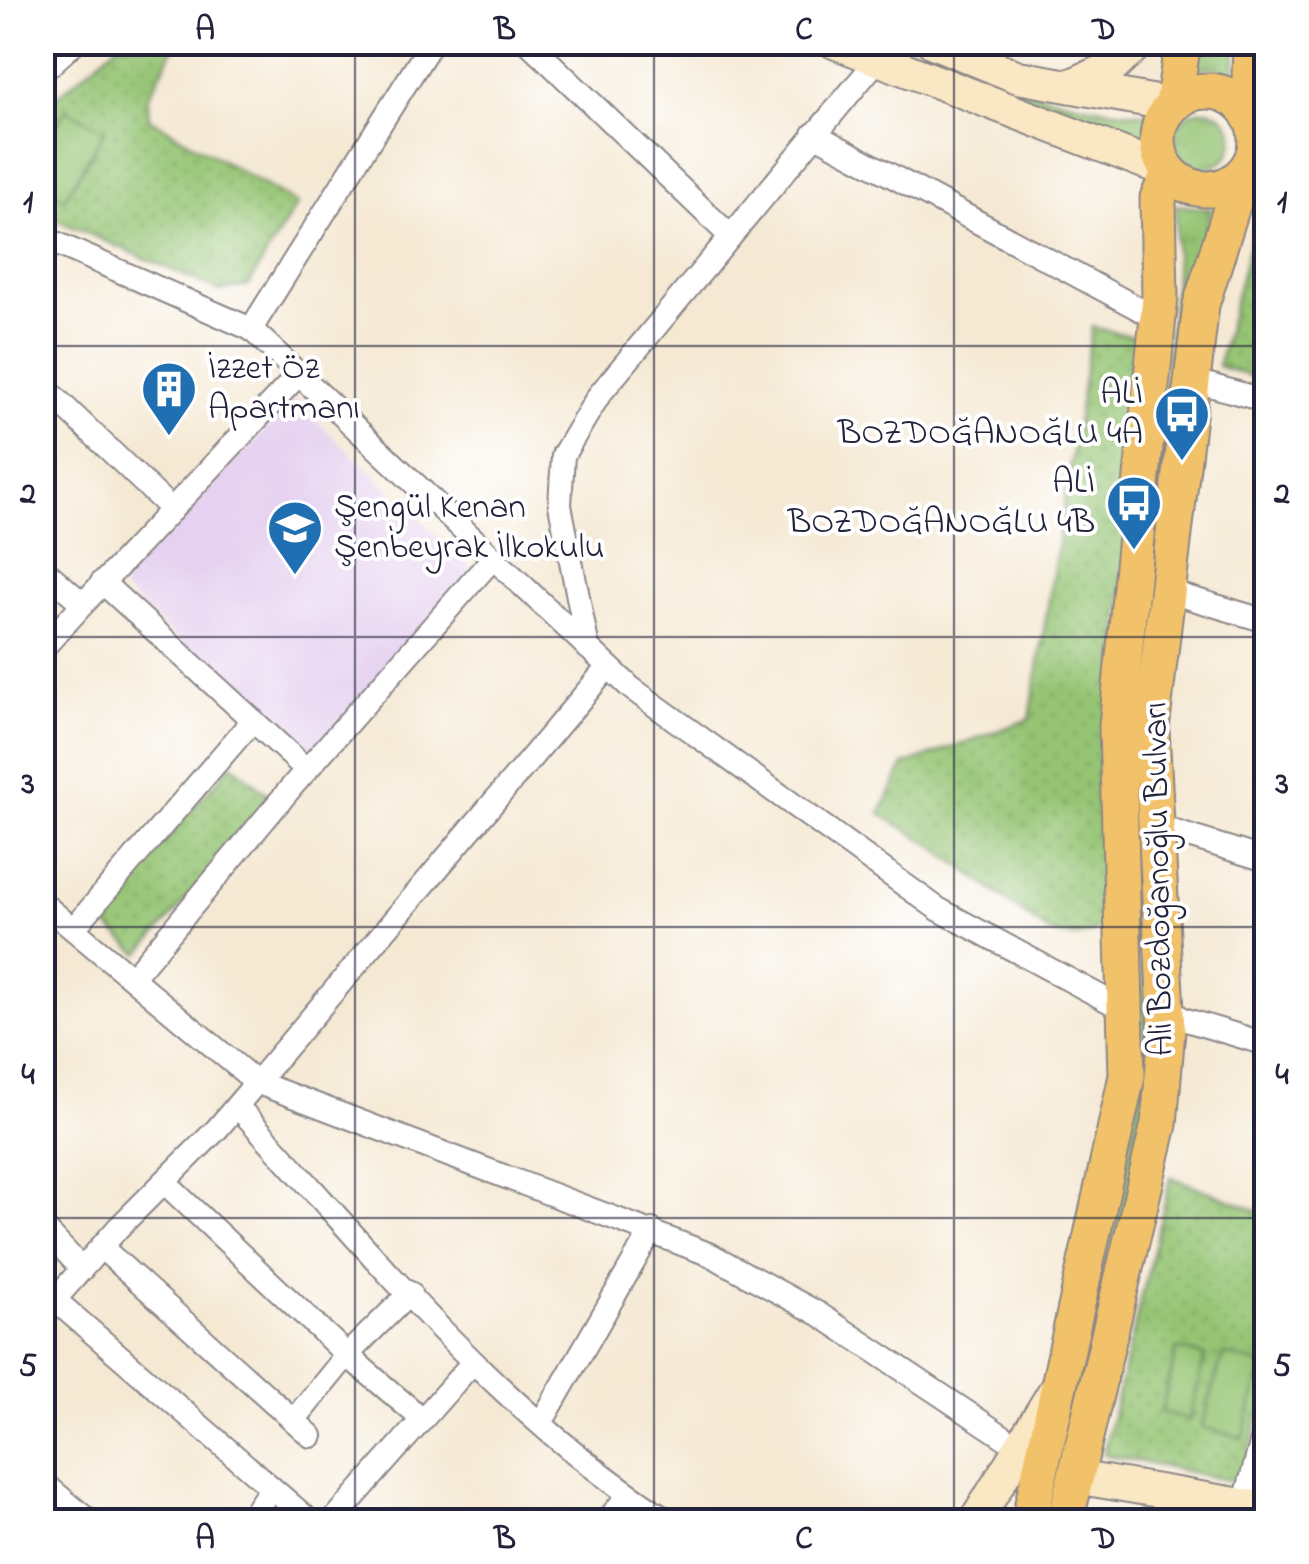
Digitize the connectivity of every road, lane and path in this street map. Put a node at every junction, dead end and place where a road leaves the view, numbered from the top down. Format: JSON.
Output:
{"nodes":[{"id":1,"x":74,"y":42,"type":"edge"},
{"id":2,"x":432,"y":42,"type":"edge"},
{"id":3,"x":528,"y":42,"type":"edge"},
{"id":4,"x":834,"y":42,"type":"edge"},
{"id":5,"x":933,"y":42,"type":"edge"},
{"id":6,"x":1139,"y":42,"type":"edge"},
{"id":7,"x":1182,"y":42,"type":"edge"},
{"id":8,"x":1252,"y":42,"type":"edge"},
{"id":9,"x":878,"y":59,"type":"junction"},
{"id":10,"x":42,"y":72,"type":"edge"},
{"id":11,"x":1069,"y":86,"type":"junction"},
{"id":12,"x":1173,"y":105,"type":"junction"},
{"id":13,"x":1258,"y":119,"type":"edge"},
{"id":14,"x":814,"y":134,"type":"junction"},
{"id":15,"x":1170,"y":172,"type":"junction"},
{"id":16,"x":1254,"y":176,"type":"edge"},
{"id":17,"x":728,"y":234,"type":"junction"},
{"id":18,"x":51,"y":240,"type":"edge"},
{"id":19,"x":42,"y":264,"type":"edge"},
{"id":20,"x":1158,"y":319,"type":"junction"},
{"id":21,"x":251,"y":329,"type":"junction"},
{"id":22,"x":297,"y":376,"type":"junction"},
{"id":23,"x":1192,"y":380,"type":"junction"},
{"id":24,"x":42,"y":386,"type":"edge"},
{"id":25,"x":1266,"y":401,"type":"edge"},
{"id":26,"x":172,"y":510,"type":"junction"},
{"id":27,"x":493,"y":558,"type":"junction"},
{"id":28,"x":42,"y":568,"type":"edge"},
{"id":29,"x":1169,"y":579,"type":"junction"},
{"id":30,"x":102,"y":582,"type":"junction"},
{"id":31,"x":83,"y":604,"type":"junction"},
{"id":32,"x":1266,"y":621,"type":"edge"},
{"id":33,"x":588,"y":648,"type":"junction"},
{"id":34,"x":42,"y":650,"type":"edge"},
{"id":35,"x":608,"y":667,"type":"junction"},
{"id":36,"x":253,"y":720,"type":"junction"},
{"id":37,"x":307,"y":770,"type":"junction"},
{"id":38,"x":1156,"y":826,"type":"junction"},
{"id":39,"x":1266,"y":860,"type":"edge"},
{"id":40,"x":42,"y":903,"type":"edge"},
{"id":41,"x":74,"y":928,"type":"junction"},
{"id":42,"x":133,"y":978,"type":"junction"},
{"id":43,"x":1166,"y":1008,"type":"junction"},
{"id":44,"x":1126,"y":1011,"type":"junction"},
{"id":45,"x":1266,"y":1044,"type":"edge"},
{"id":46,"x":256,"y":1082,"type":"junction"},
{"id":47,"x":237,"y":1106,"type":"junction"},
{"id":48,"x":164,"y":1182,"type":"junction"},
{"id":49,"x":42,"y":1226,"type":"edge"},
{"id":50,"x":652,"y":1230,"type":"junction"},
{"id":51,"x":101,"y":1247,"type":"junction"},
{"id":52,"x":82,"y":1269,"type":"junction"},
{"id":53,"x":410,"y":1293,"type":"junction"},
{"id":54,"x":49,"y":1307,"type":"edge"},
{"id":55,"x":348,"y":1355,"type":"junction"},
{"id":56,"x":473,"y":1362,"type":"junction"},
{"id":57,"x":1060,"y":1382,"type":"junction"},
{"id":58,"x":422,"y":1419,"type":"junction"},
{"id":59,"x":541,"y":1422,"type":"junction"},
{"id":60,"x":1266,"y":1426,"type":"edge"},
{"id":61,"x":1019,"y":1448,"type":"junction"},
{"id":62,"x":1075,"y":1477,"type":"junction"},
{"id":63,"x":42,"y":1482,"type":"edge"},
{"id":64,"x":271,"y":1488,"type":"junction"},
{"id":65,"x":629,"y":1495,"type":"junction"},
{"id":66,"x":1167,"y":1507,"type":"edge"},
{"id":67,"x":1256,"y":1507,"type":"edge"},
{"id":68,"x":90,"y":1522,"type":"edge"},
{"id":69,"x":248,"y":1522,"type":"edge"},
{"id":70,"x":311,"y":1522,"type":"edge"},
{"id":71,"x":332,"y":1522,"type":"edge"},
{"id":72,"x":606,"y":1522,"type":"edge"},
{"id":73,"x":671,"y":1522,"type":"edge"},
{"id":74,"x":975,"y":1522,"type":"edge"},
{"id":75,"x":1029,"y":1522,"type":"edge"},
{"id":76,"x":1065,"y":1522,"type":"edge"}],
"edges":[{"from":1,"to":10,"type":"street"},
{"from":2,"to":21,"type":"street"},
{"from":3,"to":17,"type":"street"},
{"from":4,"to":9,"type":"main road"},
{"from":5,"to":11,"type":"main road"},
{"from":6,"to":11,"type":"main road"},
{"from":7,"to":12,"type":"main road"},
{"from":8,"to":13,"type":"main road"},
{"from":9,"to":14,"type":"street"},
{"from":9,"to":15,"type":"main road"},
{"from":11,"to":12,"type":"main road"},
{"from":12,"to":13,"type":"main road"},
{"from":12,"to":15,"type":"main road"},
{"from":13,"to":16,"type":"main road"},
{"from":14,"to":17,"type":"street"},
{"from":14,"to":20,"type":"street"},
{"from":15,"to":16,"type":"main road"},
{"from":15,"to":20,"type":"main road","name":"Ali Bozdoğanoğlu Bulvarı"},
{"from":16,"to":23,"type":"main road","name":"Ali Bozdoğanoğlu Bulvarı"},
{"from":17,"to":33,"type":"street"},
{"from":18,"to":19,"type":"street"},
{"from":18,"to":21,"type":"street"},
{"from":20,"to":44,"type":"main road","name":"Ali Bozdoğanoğlu Bulvarı"},
{"from":21,"to":22,"type":"street"},
{"from":22,"to":26,"type":"street"},
{"from":22,"to":27,"type":"street"},
{"from":23,"to":25,"type":"street"},
{"from":23,"to":29,"type":"main road","name":"Ali Bozdoğanoğlu Bulvarı"},
{"from":24,"to":26,"type":"street"},
{"from":26,"to":30,"type":"street"},
{"from":27,"to":33,"type":"street"},
{"from":27,"to":37,"type":"street"},
{"from":28,"to":31,"type":"street"},
{"from":29,"to":32,"type":"street"},
{"from":29,"to":38,"type":"main road","name":"Ali Bozdoğanoğlu Bulvarı"},
{"from":30,"to":31,"type":"street"},
{"from":30,"to":36,"type":"street"},
{"from":31,"to":34,"type":"street"},
{"from":33,"to":35,"type":"street"},
{"from":35,"to":44,"type":"street"},
{"from":35,"to":46,"type":"street"},
{"from":36,"to":37,"type":"street"},
{"from":36,"to":41,"type":"street"},
{"from":37,"to":42,"type":"street"},
{"from":38,"to":39,"type":"street"},
{"from":38,"to":43,"type":"main road","name":"Ali Bozdoğanoğlu Bulvarı"},
{"from":40,"to":41,"type":"street"},
{"from":41,"to":42,"type":"street"},
{"from":42,"to":46,"type":"street"},
{"from":43,"to":45,"type":"street"},
{"from":43,"to":62,"type":"main road","name":"Ali Bozdoğanoğlu Bulvarı"},
{"from":44,"to":57,"type":"main road","name":"Ali Bozdoğanoğlu Bulvarı"},
{"from":46,"to":47,"type":"street"},
{"from":46,"to":50,"type":"street"},
{"from":47,"to":48,"type":"street"},
{"from":47,"to":53,"type":"street"},
{"from":48,"to":51,"type":"street"},
{"from":48,"to":55,"type":"street"},
{"from":49,"to":52,"type":"street"},
{"from":50,"to":59,"type":"street"},
{"from":50,"to":61,"type":"street"},
{"from":51,"to":52,"type":"street"},
{"from":51,"to":55,"type":"street"},
{"from":52,"to":54,"type":"street"},
{"from":53,"to":55,"type":"street"},
{"from":53,"to":56,"type":"street"},
{"from":54,"to":64,"type":"street"},
{"from":55,"to":58,"type":"street"},
{"from":56,"to":58,"type":"street"},
{"from":56,"to":59,"type":"street"},
{"from":57,"to":61,"type":"main road"},
{"from":57,"to":75,"type":"main road","name":"Ali Bozdoğanoğlu Bulvarı"},
{"from":58,"to":71,"type":"street"},
{"from":59,"to":65,"type":"street"},
{"from":60,"to":67,"type":"street"},
{"from":61,"to":74,"type":"main road"},
{"from":62,"to":66,"type":"main road"},
{"from":62,"to":76,"type":"main road","name":"Ali Bozdoğanoğlu Bulvarı"},
{"from":63,"to":68,"type":"street"},
{"from":64,"to":69,"type":"street"},
{"from":64,"to":70,"type":"street"},
{"from":65,"to":72,"type":"street"},
{"from":65,"to":73,"type":"street"},
{"from":66,"to":67,"type":"main road"}]}
